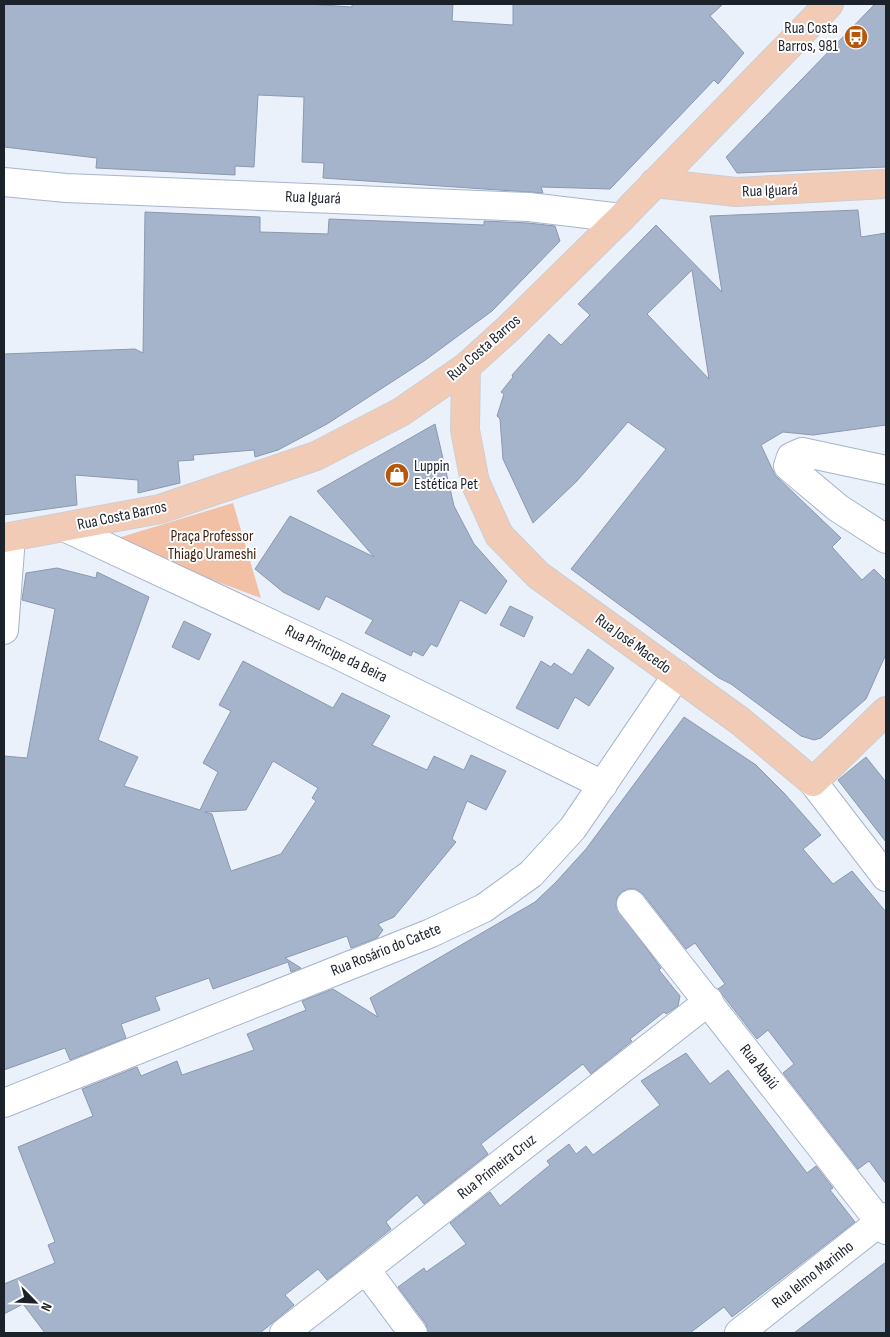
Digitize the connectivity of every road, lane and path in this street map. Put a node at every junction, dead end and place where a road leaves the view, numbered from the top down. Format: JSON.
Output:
{"nodes":[{"id":1,"x":829,"y":4,"type":"edge"},
{"id":2,"x":4,"y":182,"type":"edge"},
{"id":3,"x":654,"y":183,"type":"junction"},
{"id":4,"x":886,"y":184,"type":"edge"},
{"id":5,"x":621,"y":218,"type":"junction"},
{"id":6,"x":466,"y":367,"type":"junction"},
{"id":7,"x":886,"y":470,"type":"edge"},
{"id":8,"x":66,"y":528,"type":"junction"},
{"id":9,"x":8,"y":538,"type":"edge"},
{"id":10,"x":886,"y":539,"type":"edge"},
{"id":11,"x":4,"y":630,"type":"edge"},
{"id":12,"x":677,"y":676,"type":"junction"},
{"id":13,"x":886,"y":711,"type":"edge"},
{"id":14,"x":813,"y":782,"type":"junction"},
{"id":15,"x":603,"y":785,"type":"junction"},
{"id":16,"x":886,"y":877,"type":"edge"},
{"id":17,"x":631,"y":904,"type":"dead end"},
{"id":18,"x":709,"y":1001,"type":"junction"},
{"id":19,"x":4,"y":1103,"type":"edge"},
{"id":20,"x":884,"y":1223,"type":"edge"},
{"id":21,"x":366,"y":1270,"type":"junction"},
{"id":22,"x":284,"y":1333,"type":"edge"},
{"id":23,"x":413,"y":1333,"type":"edge"},
{"id":24,"x":739,"y":1333,"type":"edge"}],
"edges":[{"from":1,"to":3,"type":"main road","name":"Rua Costa Barros"},
{"from":2,"to":5,"type":"street","name":"Rua Iguará"},
{"from":3,"to":4,"type":"main road","name":"Rua Iguará"},
{"from":3,"to":5,"type":"main road","name":"Rua Costa Barros"},
{"from":5,"to":6,"type":"main road","name":"Rua Costa Barros"},
{"from":6,"to":8,"type":"main road","name":"Rua Costa Barros"},
{"from":6,"to":12,"type":"main road","name":"Rua José Macedo"},
{"from":7,"to":10,"type":"street"},
{"from":8,"to":9,"type":"main road","name":"Rua Costa Barros"},
{"from":8,"to":15,"type":"street","name":"Rua Principe da Beira"},
{"from":9,"to":11,"type":"street","name":"Rua Costa Barros"},
{"from":12,"to":14,"type":"main road","name":"Rua José Macedo"},
{"from":12,"to":15,"type":"street","name":"Rua Rosário do Catete"},
{"from":13,"to":14,"type":"main road"},
{"from":14,"to":16,"type":"street","name":"Rua José Macedo"},
{"from":15,"to":19,"type":"street","name":"Rua Rosário do Catete"},
{"from":17,"to":18,"type":"street","name":"Rua Abaiú"},
{"from":18,"to":20,"type":"street","name":"Rua Abaiú"},
{"from":18,"to":21,"type":"street","name":"Rua Primeira Cruz"},
{"from":20,"to":24,"type":"street","name":"Rua Ielmo Marinho"},
{"from":21,"to":22,"type":"street","name":"Rua Primeira Cruz"},
{"from":21,"to":23,"type":"street"}]}
